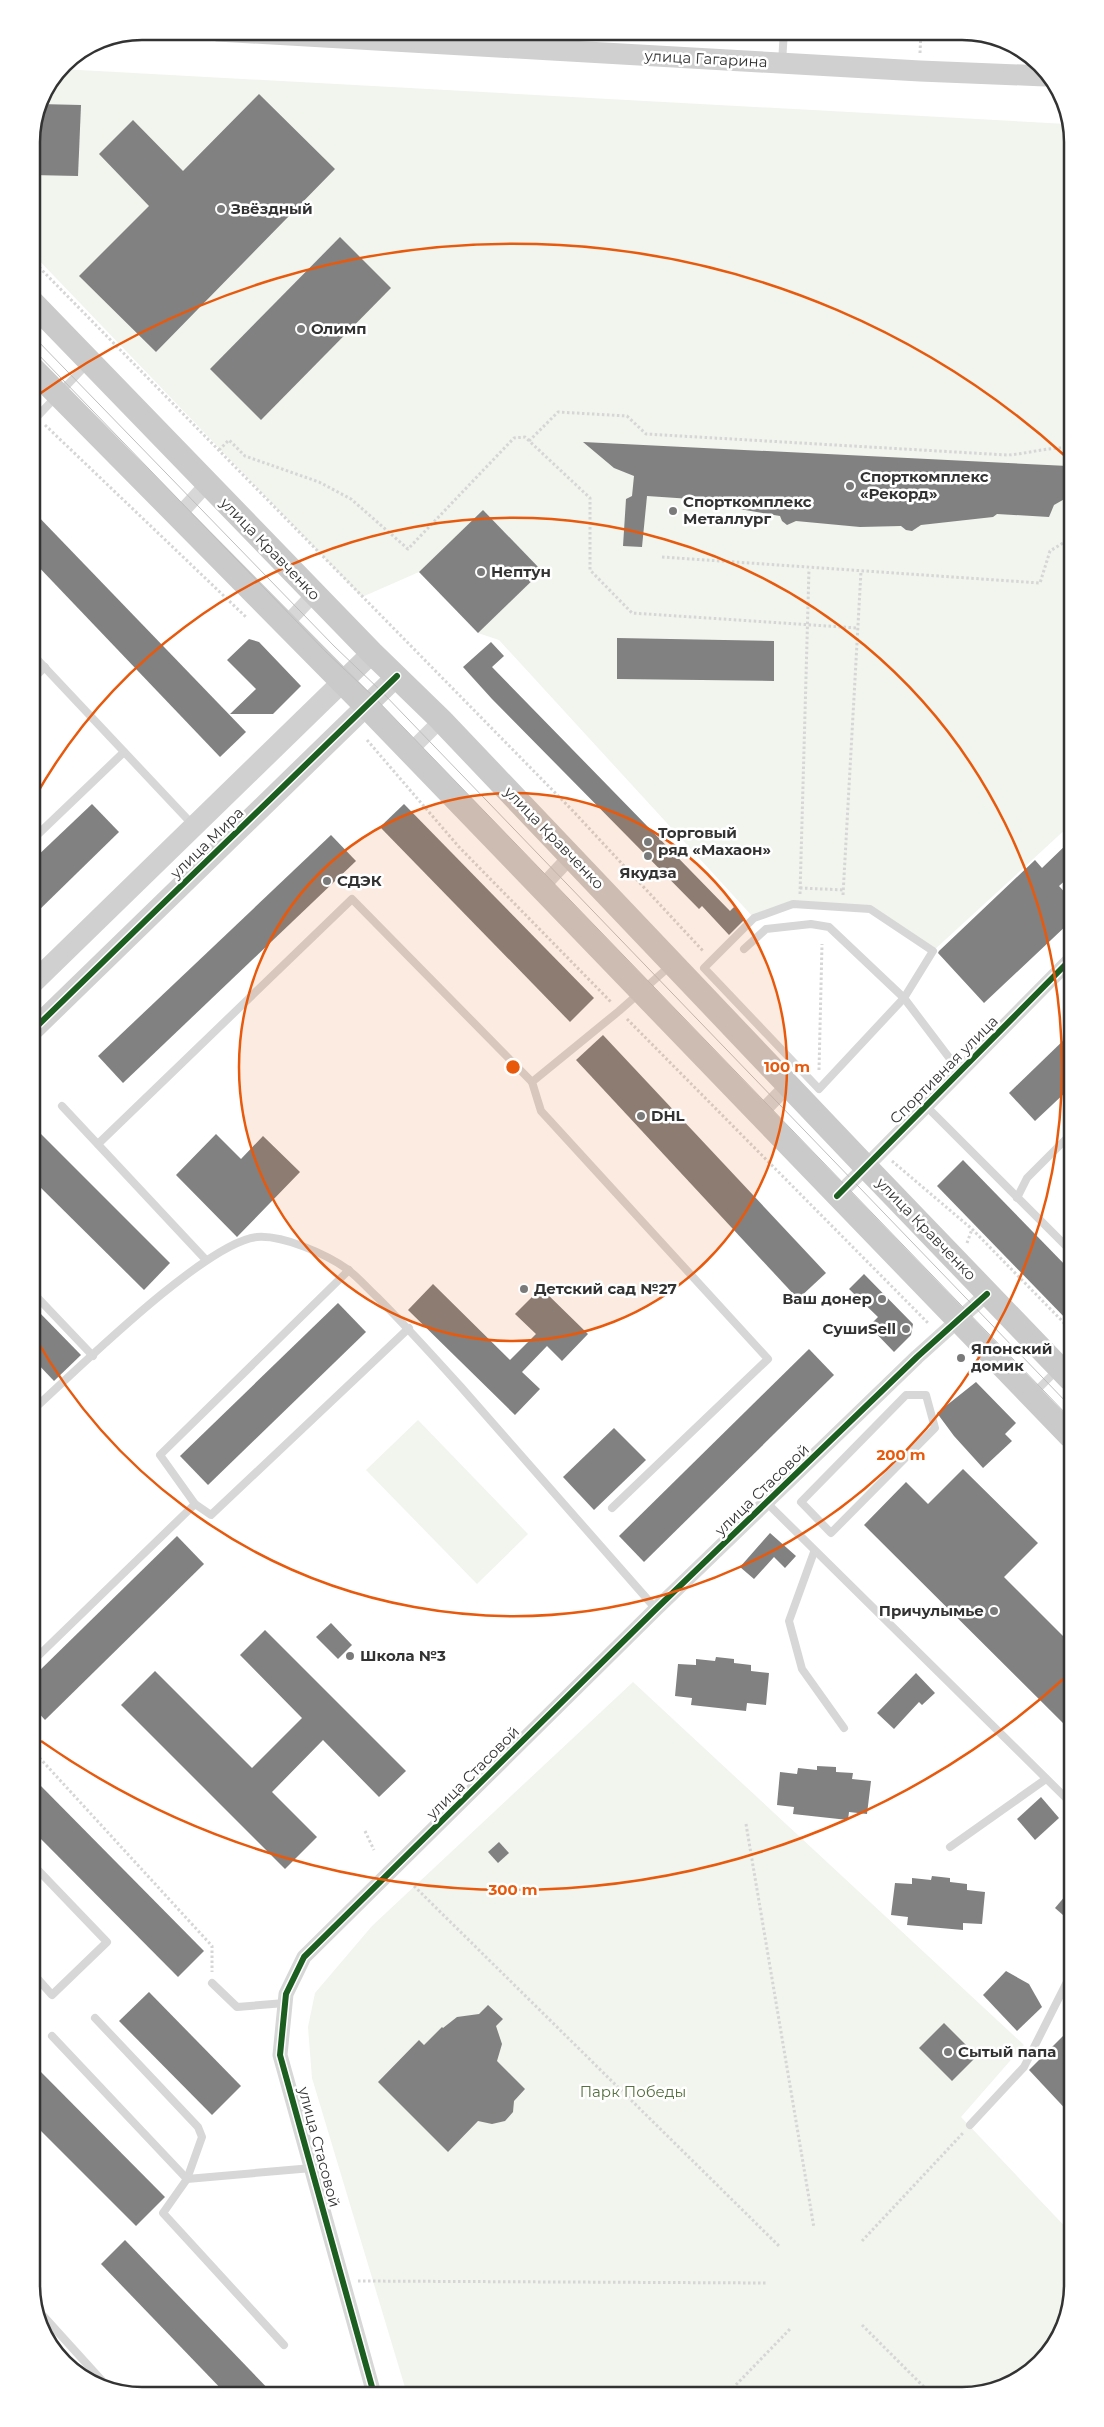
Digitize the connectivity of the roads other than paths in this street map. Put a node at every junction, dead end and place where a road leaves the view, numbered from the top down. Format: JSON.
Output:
{"nodes":[{"id":1,"x":427,"y":40,"type":"edge"},
{"id":2,"x":783,"y":40,"type":"edge"},
{"id":3,"x":782,"y":63,"type":"junction"},
{"id":4,"x":1040,"y":76,"type":"edge"},
{"id":5,"x":40,"y":310,"type":"edge"},
{"id":6,"x":90,"y":362,"type":"junction"},
{"id":7,"x":40,"y":376,"type":"edge"},
{"id":8,"x":59,"y":396,"type":"junction"},
{"id":9,"x":40,"y":414,"type":"edge"},
{"id":10,"x":207,"y":484,"type":"junction"},
{"id":11,"x":178,"y":516,"type":"junction"},
{"id":12,"x":314,"y":594,"type":"junction"},
{"id":13,"x":285,"y":625,"type":"junction"},
{"id":14,"x":372,"y":653,"type":"junction"},
{"id":15,"x":40,"y":662,"type":"edge"},
{"id":16,"x":45,"y":667,"type":"junction"},
{"id":17,"x":40,"y":672,"type":"edge"},
{"id":18,"x":397,"y":676,"type":"junction"},
{"id":19,"x":342,"y":683,"type":"junction"},
{"id":20,"x":359,"y":714,"type":"junction"},
{"id":21,"x":441,"y":720,"type":"junction"},
{"id":22,"x":410,"y":751,"type":"junction"},
{"id":23,"x":124,"y":752,"type":"junction"},
{"id":24,"x":194,"y":826,"type":"junction"},
{"id":25,"x":40,"y":832,"type":"edge"},
{"id":26,"x":571,"y":856,"type":"junction"},
{"id":27,"x":541,"y":888,"type":"junction"},
{"id":28,"x":744,"y":949,"type":"dead end"},
{"id":29,"x":674,"y":963,"type":"junction"},
{"id":30,"x":1064,"y":966,"type":"edge"},
{"id":31,"x":40,"y":976,"type":"edge"},
{"id":32,"x":641,"y":992,"type":"junction"},
{"id":33,"x":904,"y":998,"type":"junction"},
{"id":34,"x":40,"y":1023,"type":"edge"},
{"id":35,"x":960,"y":1072,"type":"junction"},
{"id":36,"x":532,"y":1082,"type":"junction"},
{"id":37,"x":788,"y":1085,"type":"junction"},
{"id":38,"x":62,"y":1106,"type":"dead end"},
{"id":39,"x":926,"y":1106,"type":"junction"},
{"id":40,"x":759,"y":1114,"type":"junction"},
{"id":41,"x":1064,"y":1141,"type":"edge"},
{"id":42,"x":98,"y":1144,"type":"junction"},
{"id":43,"x":874,"y":1160,"type":"junction"},
{"id":44,"x":837,"y":1196,"type":"junction"},
{"id":45,"x":1017,"y":1198,"type":"junction"},
{"id":46,"x":1064,"y":1244,"type":"edge"},
{"id":47,"x":206,"y":1260,"type":"junction"},
{"id":48,"x":349,"y":1270,"type":"junction"},
{"id":49,"x":988,"y":1294,"type":"junction"},
{"id":50,"x":40,"y":1301,"type":"edge"},
{"id":51,"x":957,"y":1320,"type":"junction"},
{"id":52,"x":409,"y":1328,"type":"junction"},
{"id":53,"x":93,"y":1356,"type":"junction"},
{"id":54,"x":1064,"y":1365,"type":"edge"},
{"id":55,"x":1064,"y":1370,"type":"edge"},
{"id":56,"x":906,"y":1395,"type":"joint"},
{"id":57,"x":1031,"y":1396,"type":"junction"},
{"id":58,"x":40,"y":1404,"type":"edge"},
{"id":59,"x":1064,"y":1430,"type":"edge"},
{"id":60,"x":767,"y":1503,"type":"junction"},
{"id":61,"x":195,"y":1504,"type":"junction"},
{"id":62,"x":612,"y":1508,"type":"dead end"},
{"id":63,"x":814,"y":1552,"type":"junction"},
{"id":64,"x":656,"y":1609,"type":"junction"},
{"id":65,"x":40,"y":1655,"type":"edge"},
{"id":66,"x":844,"y":1728,"type":"dead end"},
{"id":67,"x":1046,"y":1779,"type":"junction"},
{"id":68,"x":1064,"y":1796,"type":"edge"},
{"id":69,"x":950,"y":1847,"type":"dead end"},
{"id":70,"x":40,"y":1872,"type":"edge"},
{"id":71,"x":40,"y":1982,"type":"edge"},
{"id":72,"x":212,"y":1982,"type":"road end"},
{"id":73,"x":1064,"y":1988,"type":"edge"},
{"id":74,"x":285,"y":2003,"type":"junction"},
{"id":75,"x":95,"y":2018,"type":"dead end"},
{"id":76,"x":52,"y":2036,"type":"dead end"},
{"id":77,"x":970,"y":2126,"type":"road end"},
{"id":78,"x":312,"y":2168,"type":"junction"},
{"id":79,"x":187,"y":2179,"type":"junction"},
{"id":80,"x":45,"y":2318,"type":"edge"},
{"id":81,"x":284,"y":2345,"type":"dead end"},
{"id":82,"x":98,"y":2377,"type":"edge"},
{"id":83,"x":372,"y":2387,"type":"edge"}],
"edges":[{"from":1,"to":3,"type":"street","name":"улица Гагарина"},
{"from":2,"to":3,"type":"lane"},
{"from":3,"to":4,"type":"street","name":"улица Гагарина"},
{"from":5,"to":6,"type":"main road","name":"улица Кравченко"},
{"from":6,"to":8,"type":"lane"},
{"from":6,"to":10,"type":"main road","name":"улица Кравченко"},
{"from":7,"to":8,"type":"main road"},
{"from":8,"to":9,"type":"lane"},
{"from":8,"to":11,"type":"main road"},
{"from":10,"to":11,"type":"street"},
{"from":10,"to":12,"type":"main road","name":"улица Кравченко"},
{"from":11,"to":13,"type":"main road"},
{"from":12,"to":13,"type":"street"},
{"from":12,"to":14,"type":"main road","name":"улица Кравченко"},
{"from":13,"to":19,"type":"main road"},
{"from":14,"to":18,"type":"main road","name":"улица Кравченко"},
{"from":14,"to":19,"type":"street","name":"улица Мира"},
{"from":15,"to":16,"type":"lane"},
{"from":16,"to":17,"type":"lane"},
{"from":16,"to":23,"type":"lane"},
{"from":18,"to":20,"type":"street","name":"улица Мира"},
{"from":18,"to":21,"type":"main road","name":"улица Кравченко"},
{"from":19,"to":20,"type":"main road"},
{"from":19,"to":24,"type":"street","name":"улица Мира"},
{"from":20,"to":22,"type":"main road"},
{"from":20,"to":34,"type":"street","name":"улица Мира"},
{"from":21,"to":22,"type":"street"},
{"from":21,"to":26,"type":"main road","name":"улица Кравченко"},
{"from":22,"to":27,"type":"main road"},
{"from":23,"to":24,"type":"lane"},
{"from":23,"to":25,"type":"lane"},
{"from":24,"to":31,"type":"street","name":"улица Мира"},
{"from":26,"to":27,"type":"street"},
{"from":26,"to":29,"type":"main road","name":"улица Кравченко"},
{"from":27,"to":32,"type":"main road"},
{"from":28,"to":33,"type":"lane"},
{"from":29,"to":32,"type":"lane"},
{"from":29,"to":37,"type":"main road","name":"улица Кравченко"},
{"from":30,"to":35,"type":"street","name":"Спортивная улица"},
{"from":32,"to":36,"type":"lane"},
{"from":32,"to":40,"type":"main road"},
{"from":33,"to":33,"type":"lane"},
{"from":33,"to":35,"type":"lane"},
{"from":35,"to":39,"type":"street","name":"Спортивная улица"},
{"from":36,"to":42,"type":"lane"},
{"from":36,"to":62,"type":"lane"},
{"from":37,"to":40,"type":"street"},
{"from":37,"to":43,"type":"main road","name":"улица Кравченко"},
{"from":38,"to":42,"type":"lane"},
{"from":39,"to":43,"type":"street","name":"Спортивная улица"},
{"from":39,"to":45,"type":"lane"},
{"from":40,"to":44,"type":"main road"},
{"from":41,"to":45,"type":"lane"},
{"from":42,"to":47,"type":"lane"},
{"from":43,"to":44,"type":"street","name":"Спортивная улица"},
{"from":43,"to":49,"type":"main road","name":"улица Кравченко"},
{"from":44,"to":51,"type":"main road"},
{"from":45,"to":46,"type":"lane"},
{"from":47,"to":48,"type":"lane"},
{"from":47,"to":53,"type":"lane"},
{"from":48,"to":52,"type":"lane"},
{"from":48,"to":61,"type":"lane"},
{"from":49,"to":51,"type":"street","name":"улица Стасовой"},
{"from":49,"to":54,"type":"main road","name":"улица Кравченко"},
{"from":50,"to":53,"type":"lane"},
{"from":51,"to":57,"type":"main road"},
{"from":51,"to":60,"type":"street","name":"улица Стасовой"},
{"from":52,"to":61,"type":"lane"},
{"from":52,"to":64,"type":"lane"},
{"from":53,"to":58,"type":"lane"},
{"from":55,"to":57,"type":"lane"},
{"from":56,"to":56,"type":"lane"},
{"from":57,"to":59,"type":"main road"},
{"from":60,"to":63,"type":"lane"},
{"from":60,"to":64,"type":"street","name":"улица Стасовой"},
{"from":61,"to":65,"type":"lane"},
{"from":63,"to":66,"type":"lane"},
{"from":63,"to":67,"type":"lane"},
{"from":64,"to":74,"type":"street","name":"улица Стасовой"},
{"from":67,"to":68,"type":"lane"},
{"from":67,"to":69,"type":"lane"},
{"from":70,"to":71,"type":"lane"},
{"from":72,"to":74,"type":"lane"},
{"from":73,"to":77,"type":"lane"},
{"from":74,"to":78,"type":"street","name":"улица Стасовой"},
{"from":75,"to":79,"type":"lane"},
{"from":76,"to":79,"type":"lane"},
{"from":78,"to":79,"type":"lane"},
{"from":78,"to":83,"type":"street","name":"улица Стасовой"},
{"from":79,"to":81,"type":"lane"},
{"from":80,"to":82,"type":"lane"}]}
